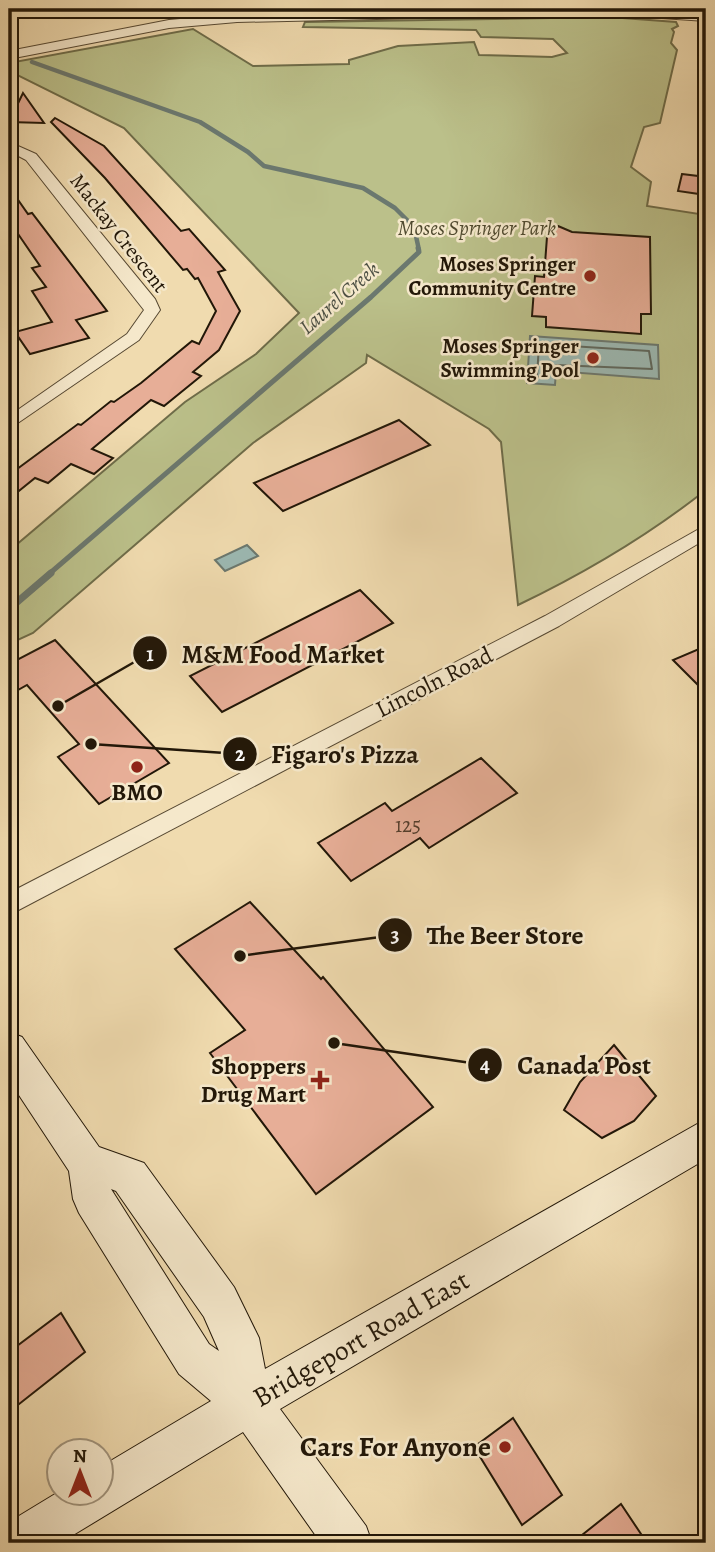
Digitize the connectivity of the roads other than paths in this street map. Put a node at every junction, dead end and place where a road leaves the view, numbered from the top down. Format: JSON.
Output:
{"nodes":[{"id":1,"x":163,"y":9,"type":"edge"},
{"id":2,"x":656,"y":10,"type":"edge"},
{"id":3,"x":323,"y":12,"type":"edge"},
{"id":4,"x":706,"y":17,"type":"edge"},
{"id":5,"x":169,"y":24,"type":"junction"},
{"id":6,"x":9,"y":54,"type":"edge"},
{"id":7,"x":9,"y":146,"type":"edge"},
{"id":8,"x":9,"y":424,"type":"edge"},
{"id":9,"x":706,"y":531,"type":"edge"},
{"id":10,"x":9,"y":905,"type":"edge"},
{"id":11,"x":9,"y":1049,"type":"edge"},
{"id":12,"x":706,"y":1138,"type":"edge"},
{"id":13,"x":249,"y":1403,"type":"junction"},
{"id":14,"x":18,"y":1543,"type":"edge"},
{"id":15,"x":349,"y":1543,"type":"edge"}],
"edges":[{"from":1,"to":5,"type":"street"},
{"from":2,"to":3,"type":"street"},
{"from":2,"to":4,"type":"street"},
{"from":3,"to":5,"type":"street"},
{"from":5,"to":6,"type":"street"},
{"from":7,"to":8,"type":"street","name":"Mackay Crescent"},
{"from":9,"to":10,"type":"street","name":"Lincoln Road"},
{"from":11,"to":13,"type":"main road"},
{"from":12,"to":13,"type":"main road","name":"Bridgeport Road East"},
{"from":13,"to":14,"type":"main road","name":"Bridgeport Road East"},
{"from":13,"to":15,"type":"main road"}]}
